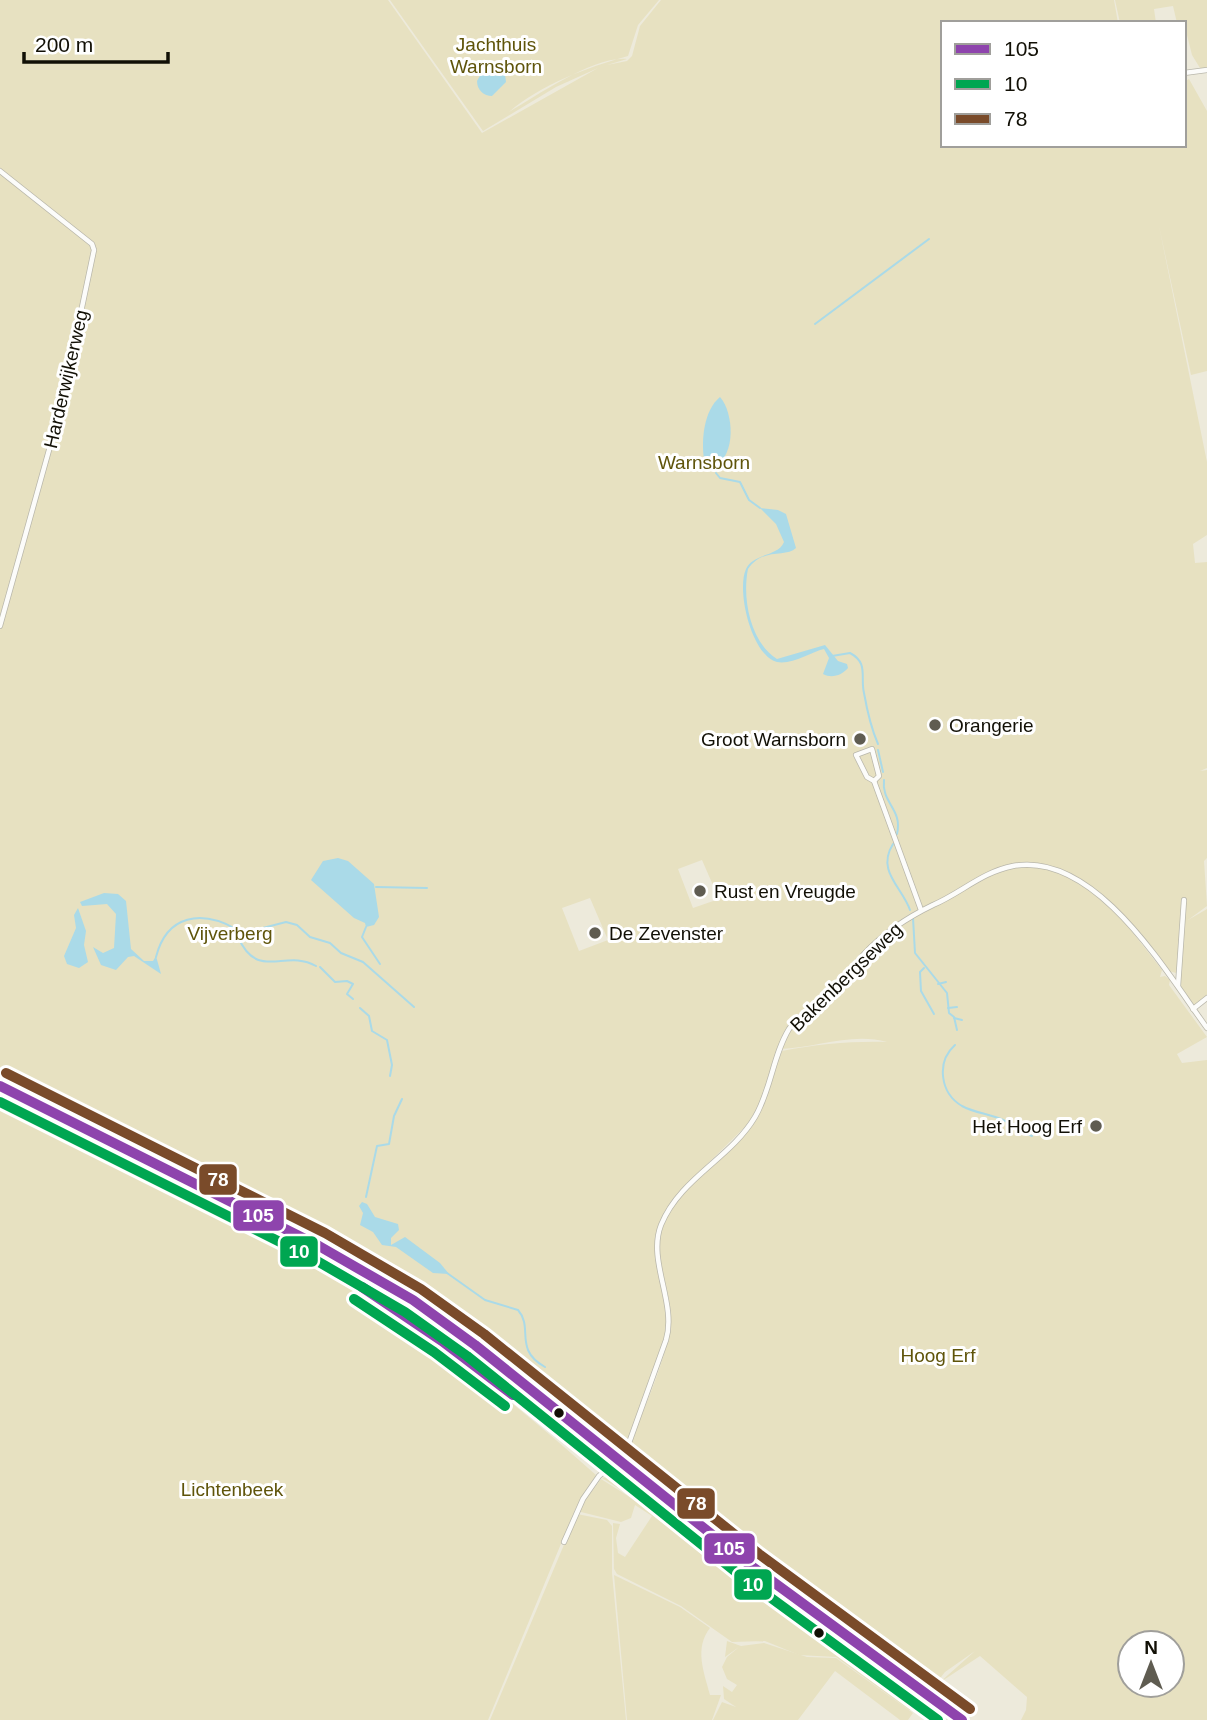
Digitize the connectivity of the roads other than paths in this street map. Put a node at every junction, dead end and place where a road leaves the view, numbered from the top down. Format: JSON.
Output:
{"nodes":[{"id":1,"x":1207,"y":70,"type":"edge"},
{"id":2,"x":1186,"y":72,"type":"edge"},
{"id":3,"x":0,"y":172,"type":"edge"},
{"id":4,"x":0,"y":626,"type":"edge"},
{"id":5,"x":874,"y":782,"type":"junction"},
{"id":6,"x":1184,"y":900,"type":"dead end"},
{"id":7,"x":921,"y":910,"type":"junction"},
{"id":8,"x":1179,"y":972,"type":"junction"},
{"id":9,"x":1167,"y":973,"type":"junction"},
{"id":10,"x":1178,"y":988,"type":"junction"},
{"id":11,"x":1207,"y":998,"type":"edge"},
{"id":12,"x":1193,"y":1009,"type":"junction"},
{"id":13,"x":1207,"y":1028,"type":"edge"},
{"id":14,"x":0,"y":1086,"type":"edge"},
{"id":15,"x":0,"y":1097,"type":"edge"},
{"id":16,"x":475,"y":1345,"type":"junction"},
{"id":17,"x":465,"y":1358,"type":"junction"},
{"id":18,"x":618,"y":1459,"type":"junction"},
{"id":19,"x":607,"y":1469,"type":"junction"},
{"id":20,"x":564,"y":1542,"type":"dead end"},
{"id":21,"x":941,"y":1720,"type":"edge"},
{"id":22,"x":962,"y":1720,"type":"edge"}],
"edges":[{"from":1,"to":2,"type":"street"},
{"from":3,"to":4,"type":"street","name":"Harderwijkerweg"},
{"from":5,"to":5,"type":"street","name":"Bakenbergseweg"},
{"from":5,"to":7,"type":"street","name":"Bakenbergseweg"},
{"from":6,"to":8,"type":"street"},
{"from":7,"to":9,"type":"street","name":"Bakenbergseweg"},
{"from":7,"to":18,"type":"street","name":"Bakenbergseweg"},
{"from":8,"to":9,"type":"street"},
{"from":8,"to":10,"type":"street"},
{"from":9,"to":10,"type":"street","name":"Bakenbergseweg"},
{"from":10,"to":12,"type":"street","name":"Bakenbergseweg"},
{"from":11,"to":12,"type":"street"},
{"from":12,"to":13,"type":"street","name":"Bakenbergseweg"},
{"from":14,"to":16,"type":"main road"},
{"from":15,"to":17,"type":"main road"},
{"from":16,"to":17,"type":"street"},
{"from":16,"to":18,"type":"main road"},
{"from":17,"to":19,"type":"main road"},
{"from":18,"to":19,"type":"street","name":"Bakenbergseweg"},
{"from":18,"to":22,"type":"main road"},
{"from":19,"to":20,"type":"street","name":"Bakenbergseweg"},
{"from":19,"to":21,"type":"main road"}]}
